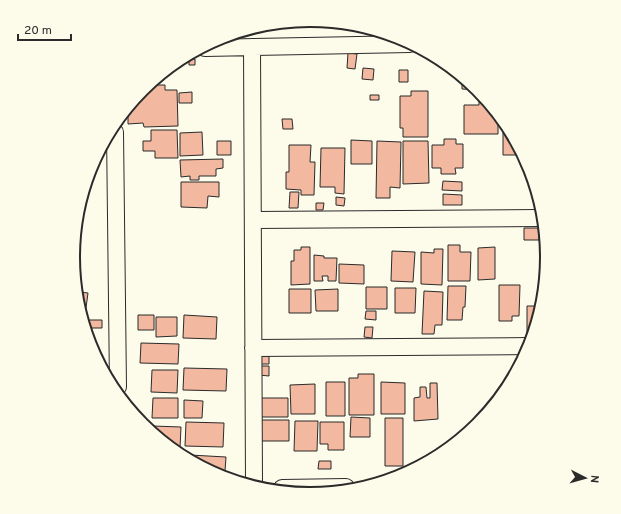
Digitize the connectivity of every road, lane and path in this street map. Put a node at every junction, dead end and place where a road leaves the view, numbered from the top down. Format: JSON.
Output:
{"nodes":[{"id":1,"x":397,"y":44,"type":"edge"},
{"id":2,"x":252,"y":47,"type":"junction"},
{"id":3,"x":216,"y":48,"type":"edge"},
{"id":4,"x":115,"y":135,"type":"edge"},
{"id":5,"x":537,"y":218,"type":"edge"},
{"id":6,"x":253,"y":220,"type":"junction"},
{"id":7,"x":523,"y":346,"type":"edge"},
{"id":8,"x":253,"y":348,"type":"junction"},
{"id":9,"x":118,"y":383,"type":"edge"},
{"id":10,"x":254,"y":480,"type":"edge"}],
"edges":[{"from":1,"to":2,"type":"street"},
{"from":2,"to":3,"type":"street"},
{"from":2,"to":6,"type":"street"},
{"from":4,"to":9,"type":"street"},
{"from":5,"to":6,"type":"street"},
{"from":6,"to":8,"type":"street"},
{"from":7,"to":8,"type":"street"},
{"from":8,"to":10,"type":"street"}]}
